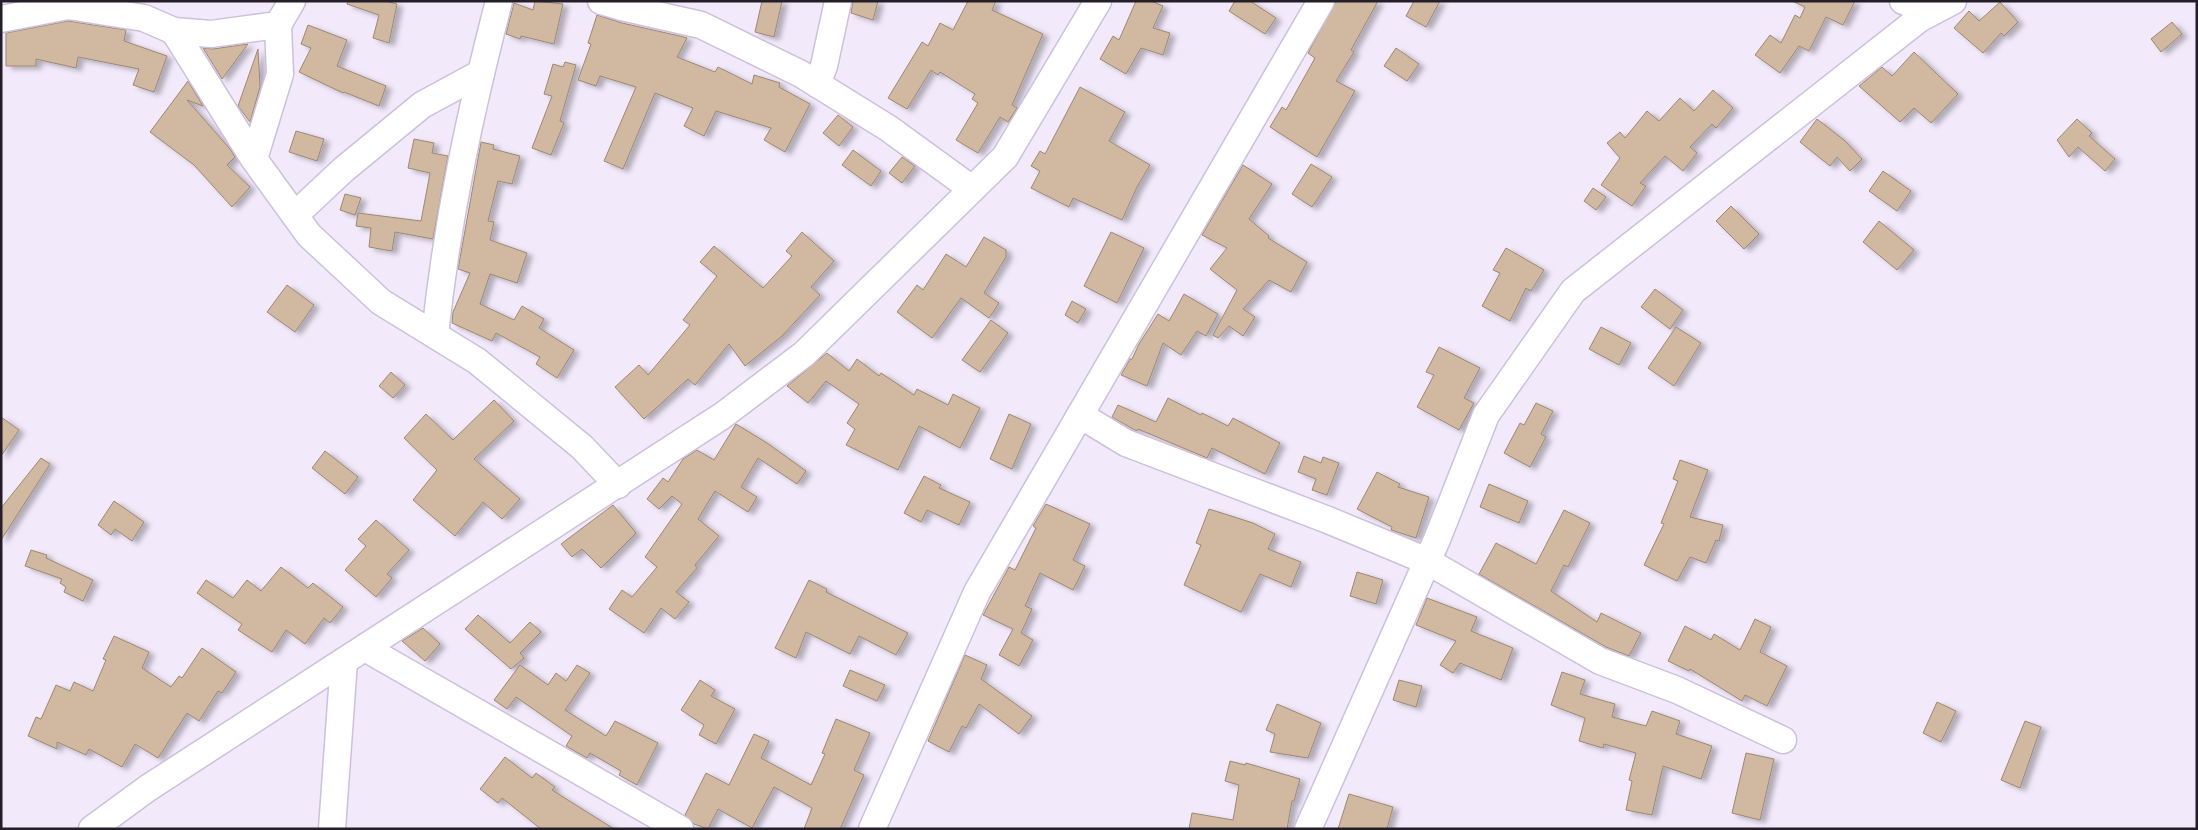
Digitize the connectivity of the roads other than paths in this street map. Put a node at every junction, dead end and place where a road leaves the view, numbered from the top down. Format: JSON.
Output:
{"nodes":[{"id":1,"x":292,"y":1,"type":"edge"},
{"id":2,"x":500,"y":1,"type":"edge"},
{"id":3,"x":838,"y":1,"type":"edge"},
{"id":4,"x":1098,"y":1,"type":"edge"},
{"id":5,"x":1321,"y":1,"type":"edge"},
{"id":6,"x":1953,"y":1,"type":"edge"},
{"id":7,"x":616,"y":3,"type":"edge"},
{"id":8,"x":1915,"y":7,"type":"edge"},
{"id":9,"x":1,"y":19,"type":"edge"},
{"id":10,"x":278,"y":25,"type":"junction"},
{"id":11,"x":174,"y":31,"type":"junction"},
{"id":12,"x":481,"y":73,"type":"junction"},
{"id":13,"x":817,"y":84,"type":"junction"},
{"id":14,"x":254,"y":159,"type":"junction"},
{"id":15,"x":972,"y":189,"type":"junction"},
{"id":16,"x":295,"y":215,"type":"junction"},
{"id":17,"x":435,"y":335,"type":"junction"},
{"id":18,"x":1080,"y":415,"type":"junction"},
{"id":19,"x":618,"y":485,"type":"junction"},
{"id":20,"x":1427,"y":561,"type":"junction"},
{"id":21,"x":354,"y":654,"type":"junction"},
{"id":22,"x":1783,"y":740,"type":"dead end"},
{"id":23,"x":92,"y":829,"type":"edge"},
{"id":24,"x":332,"y":829,"type":"edge"},
{"id":25,"x":680,"y":829,"type":"edge"},
{"id":26,"x":872,"y":829,"type":"edge"},
{"id":27,"x":1308,"y":829,"type":"edge"}],
"edges":[{"from":1,"to":10,"type":"street"},
{"from":2,"to":12,"type":"street"},
{"from":3,"to":13,"type":"street"},
{"from":4,"to":15,"type":"street"},
{"from":5,"to":18,"type":"street"},
{"from":6,"to":8,"type":"street"},
{"from":7,"to":13,"type":"street"},
{"from":8,"to":20,"type":"street"},
{"from":9,"to":11,"type":"street"},
{"from":10,"to":11,"type":"street"},
{"from":10,"to":14,"type":"street"},
{"from":11,"to":14,"type":"street"},
{"from":12,"to":16,"type":"street"},
{"from":12,"to":17,"type":"street"},
{"from":13,"to":15,"type":"street"},
{"from":14,"to":16,"type":"street"},
{"from":15,"to":19,"type":"street"},
{"from":16,"to":17,"type":"street"},
{"from":17,"to":19,"type":"street"},
{"from":18,"to":20,"type":"street"},
{"from":18,"to":26,"type":"street"},
{"from":19,"to":21,"type":"street"},
{"from":20,"to":22,"type":"street"},
{"from":20,"to":27,"type":"street"},
{"from":21,"to":23,"type":"street"},
{"from":21,"to":24,"type":"street"},
{"from":21,"to":25,"type":"street"}]}
